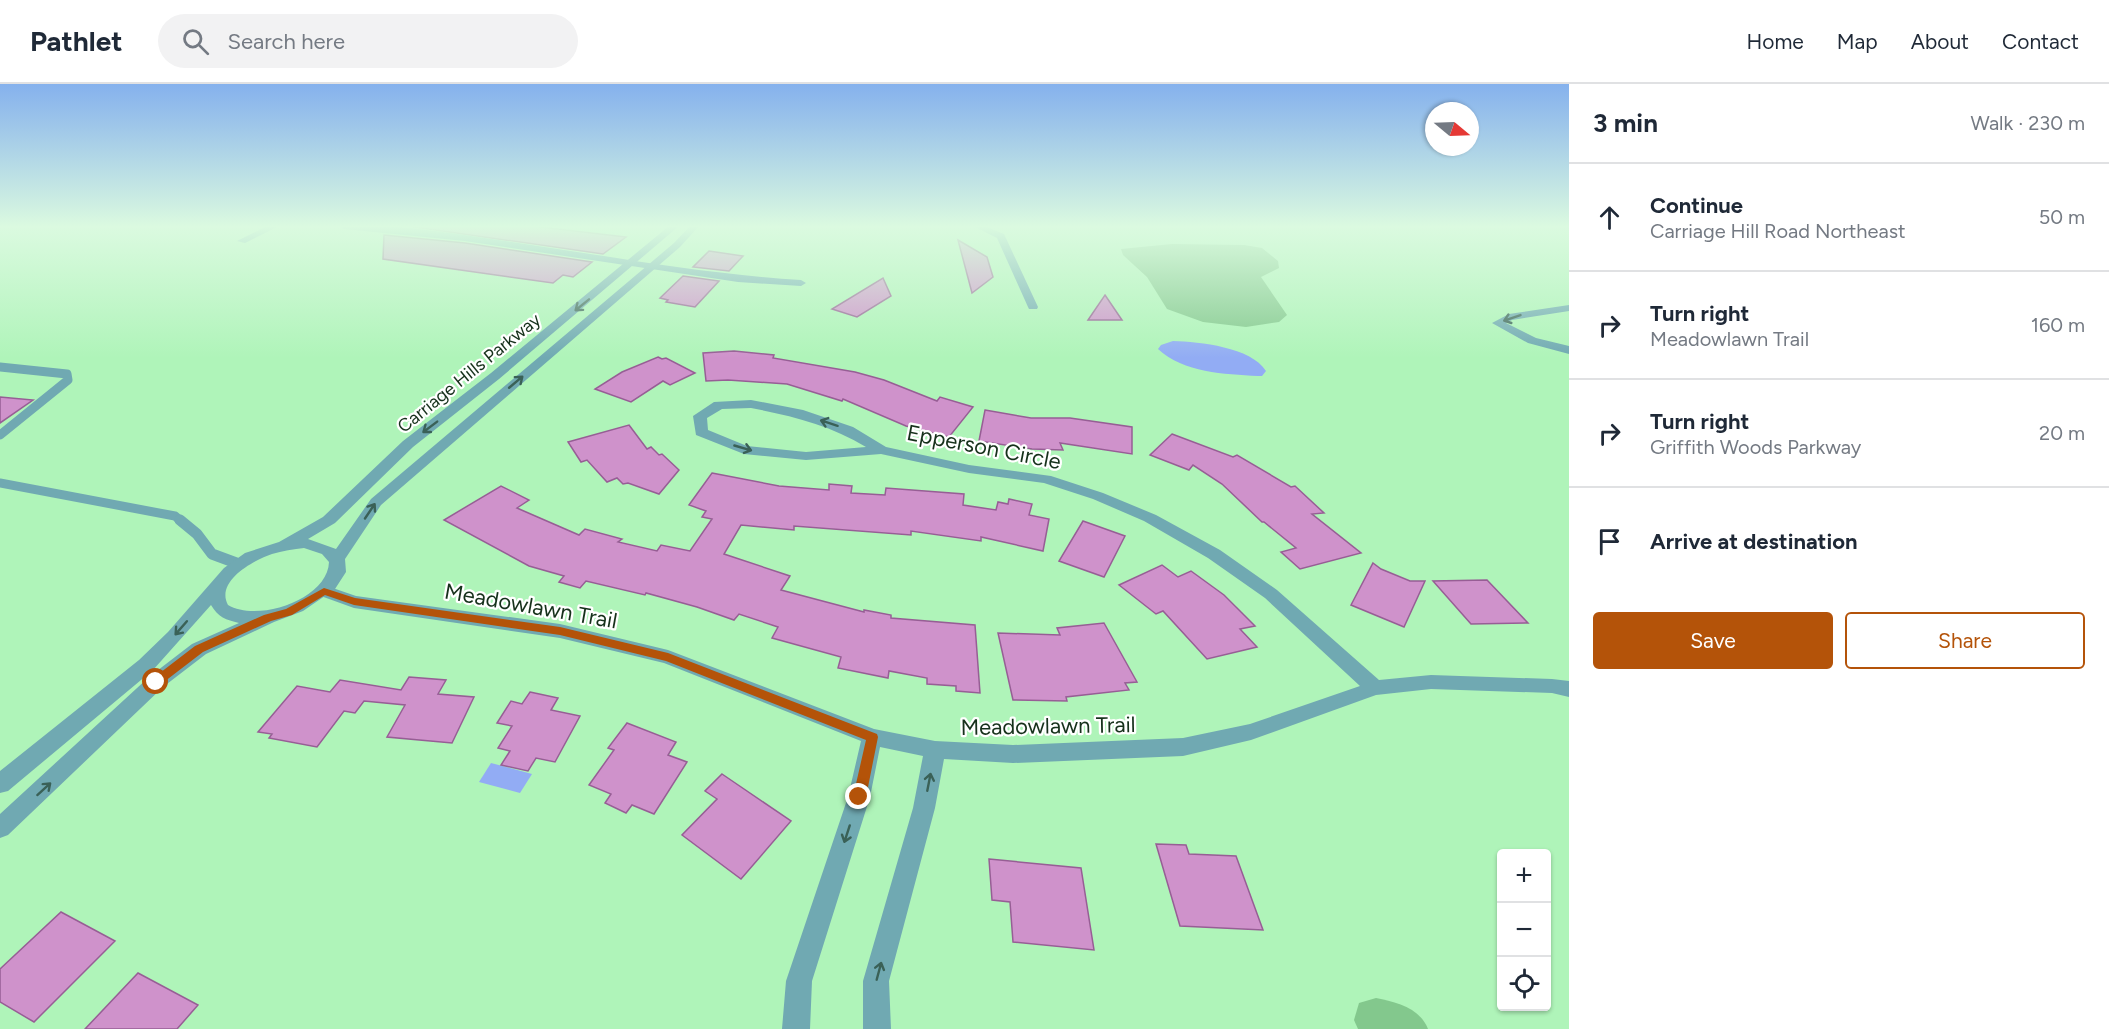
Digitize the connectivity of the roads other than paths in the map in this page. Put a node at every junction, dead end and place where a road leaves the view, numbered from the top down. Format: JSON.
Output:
{"nodes":[{"id":1,"x":623,"y":270,"type":"edge"},
{"id":2,"x":647,"y":270,"type":"edge"},
{"id":3,"x":679,"y":270,"type":"edge"},
{"id":4,"x":1016,"y":270,"type":"edge"},
{"id":5,"x":801,"y":283,"type":"dead end"},
{"id":6,"x":1033,"y":307,"type":"dead end"},
{"id":7,"x":1569,"y":308,"type":"edge"},
{"id":8,"x":1569,"y":350,"type":"edge"},
{"id":9,"x":0,"y":367,"type":"edge"},
{"id":10,"x":0,"y":435,"type":"edge"},
{"id":11,"x":881,"y":450,"type":"junction"},
{"id":12,"x":0,"y":483,"type":"edge"},
{"id":13,"x":285,"y":545,"type":"junction"},
{"id":14,"x":337,"y":560,"type":"junction"},
{"id":15,"x":239,"y":564,"type":"junction"},
{"id":16,"x":219,"y":584,"type":"junction"},
{"id":17,"x":324,"y":591,"type":"junction"},
{"id":18,"x":267,"y":618,"type":"junction"},
{"id":19,"x":1375,"y":687,"type":"junction"},
{"id":20,"x":1569,"y":689,"type":"edge"},
{"id":21,"x":872,"y":737,"type":"junction"},
{"id":22,"x":935,"y":750,"type":"junction"},
{"id":23,"x":0,"y":784,"type":"edge"},
{"id":24,"x":0,"y":828,"type":"edge"},
{"id":25,"x":796,"y":1029,"type":"edge"},
{"id":26,"x":877,"y":1029,"type":"edge"}],
"edges":[{"from":1,"to":13,"type":"street","name":"Carriage Hills Parkway","one_way":true},
{"from":14,"to":2,"type":"street","name":"Carriage Hills Parkway","one_way":true},
{"from":3,"to":5,"type":"street"},
{"from":4,"to":6,"type":"street"},
{"from":7,"to":8,"type":"street","one_way":true},
{"from":9,"to":10,"type":"lane"},
{"from":11,"to":11,"type":"street","name":"Epperson Circle","one_way":true},
{"from":11,"to":19,"type":"street","name":"Epperson Circle"},
{"from":12,"to":15,"type":"lane"},
{"from":13,"to":14,"type":"street"},
{"from":13,"to":15,"type":"street"},
{"from":14,"to":17,"type":"street","name":"Carriage Hills Parkway"},
{"from":15,"to":16,"type":"street"},
{"from":16,"to":18,"type":"street"},
{"from":16,"to":23,"type":"street","one_way":true},
{"from":17,"to":18,"type":"street"},
{"from":17,"to":21,"type":"street","name":"Meadowlawn Trail"},
{"from":24,"to":18,"type":"street","one_way":true},
{"from":19,"to":20,"type":"street","name":"Meadowlawn Trail"},
{"from":19,"to":22,"type":"street","name":"Meadowlawn Trail"},
{"from":21,"to":22,"type":"street","name":"Meadowlawn Trail"},
{"from":21,"to":25,"type":"street","one_way":true},
{"from":26,"to":22,"type":"street","one_way":true}]}
